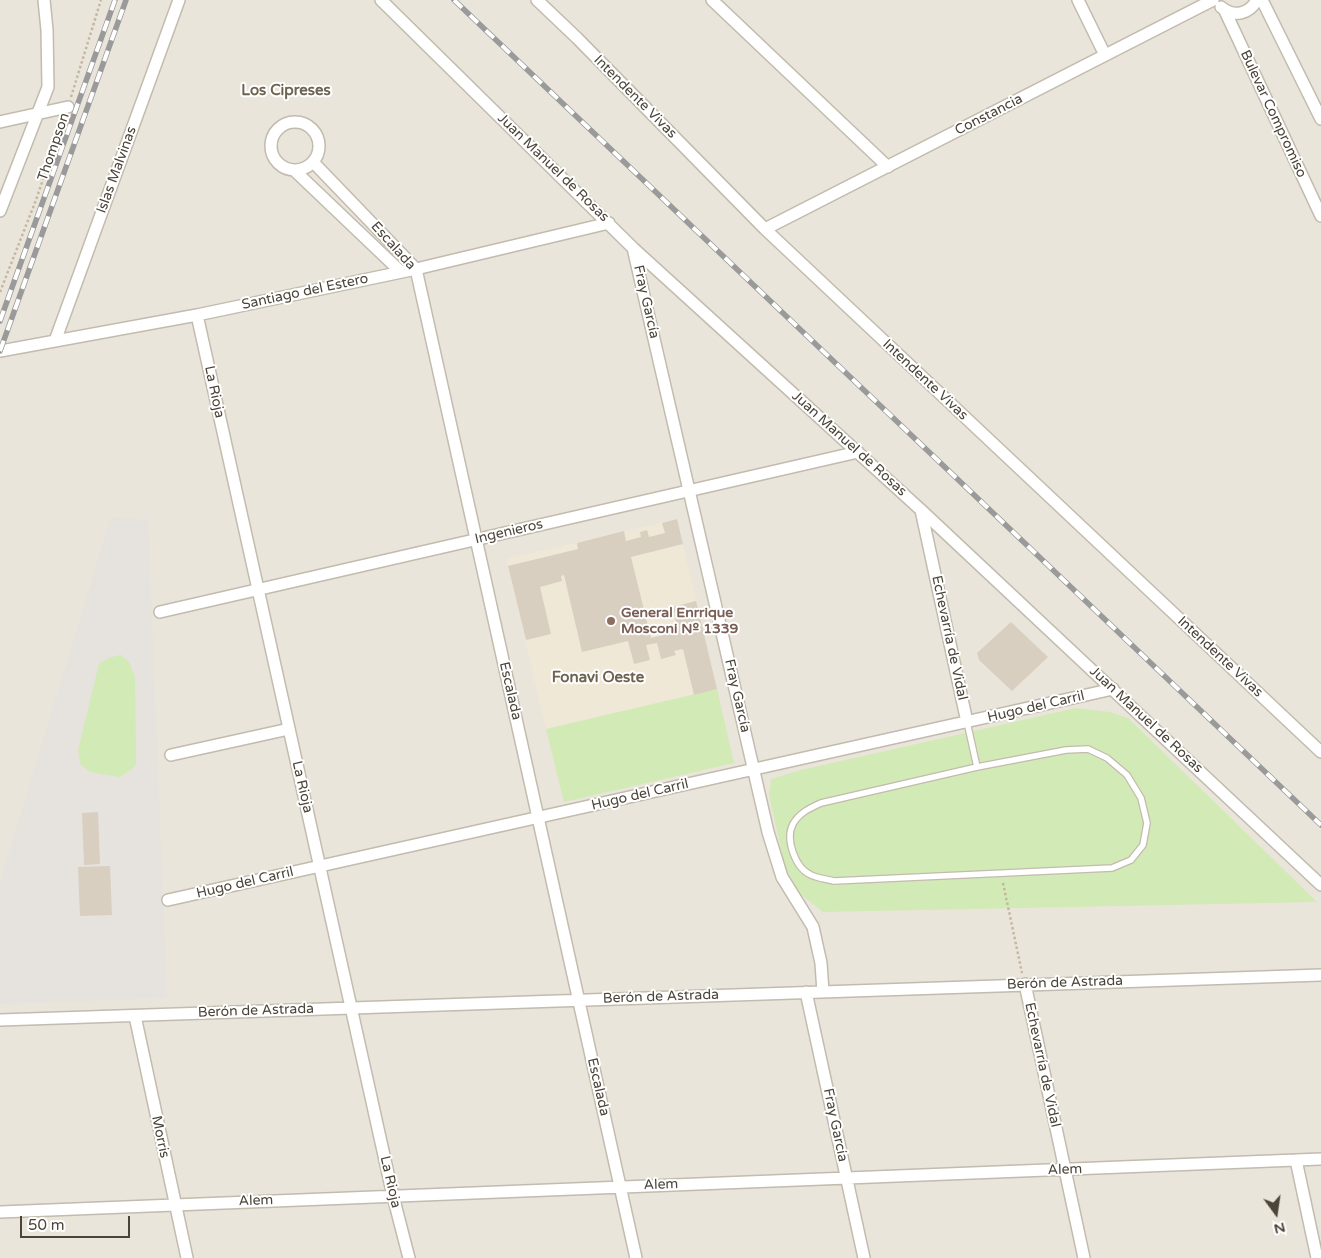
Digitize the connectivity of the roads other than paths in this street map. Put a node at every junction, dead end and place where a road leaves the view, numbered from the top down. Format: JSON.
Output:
{"nodes":[{"id":1,"x":44,"y":0,"type":"edge"},
{"id":2,"x":179,"y":0,"type":"edge"},
{"id":3,"x":381,"y":0,"type":"edge"},
{"id":4,"x":537,"y":0,"type":"edge"},
{"id":5,"x":712,"y":0,"type":"edge"},
{"id":6,"x":1078,"y":0,"type":"edge"},
{"id":7,"x":1214,"y":0,"type":"edge"},
{"id":8,"x":1257,"y":0,"type":"edge"},
{"id":9,"x":1262,"y":0,"type":"edge"},
{"id":10,"x":1225,"y":11,"type":"junction"},
{"id":11,"x":1105,"y":56,"type":"junction"},
{"id":12,"x":68,"y":107,"type":"road end"},
{"id":13,"x":38,"y":114,"type":"junction"},
{"id":14,"x":1321,"y":118,"type":"edge"},
{"id":15,"x":0,"y":122,"type":"edge"},
{"id":16,"x":314,"y":162,"type":"junction"},
{"id":17,"x":888,"y":167,"type":"junction"},
{"id":18,"x":295,"y":171,"type":"junction"},
{"id":19,"x":0,"y":211,"type":"edge"},
{"id":20,"x":1321,"y":216,"type":"edge"},
{"id":21,"x":608,"y":223,"type":"junction"},
{"id":22,"x":765,"y":230,"type":"junction"},
{"id":23,"x":633,"y":248,"type":"junction"},
{"id":24,"x":416,"y":269,"type":"junction"},
{"id":25,"x":401,"y":272,"type":"junction"},
{"id":26,"x":197,"y":316,"type":"junction"},
{"id":27,"x":55,"y":341,"type":"junction"},
{"id":28,"x":0,"y":351,"type":"edge"},
{"id":29,"x":858,"y":452,"type":"junction"},
{"id":30,"x":690,"y":491,"type":"junction"},
{"id":31,"x":921,"y":510,"type":"junction"},
{"id":32,"x":477,"y":540,"type":"junction"},
{"id":33,"x":257,"y":590,"type":"junction"},
{"id":34,"x":160,"y":612,"type":"dead end"},
{"id":35,"x":1113,"y":689,"type":"junction"},
{"id":36,"x":967,"y":722,"type":"junction"},
{"id":37,"x":289,"y":729,"type":"junction"},
{"id":38,"x":1321,"y":752,"type":"edge"},
{"id":39,"x":171,"y":755,"type":"dead end"},
{"id":40,"x":977,"y":767,"type":"junction"},
{"id":41,"x":754,"y":769,"type":"junction"},
{"id":42,"x":538,"y":817,"type":"junction"},
{"id":43,"x":320,"y":866,"type":"junction"},
{"id":44,"x":1321,"y":885,"type":"edge"},
{"id":45,"x":168,"y":900,"type":"dead end"},
{"id":46,"x":1321,"y":975,"type":"edge"},
{"id":47,"x":1024,"y":984,"type":"junction"},
{"id":48,"x":806,"y":992,"type":"junction"},
{"id":49,"x":822,"y":992,"type":"junction"},
{"id":50,"x":578,"y":1000,"type":"junction"},
{"id":51,"x":352,"y":1008,"type":"junction"},
{"id":52,"x":135,"y":1016,"type":"junction"},
{"id":53,"x":0,"y":1020,"type":"edge"},
{"id":54,"x":1321,"y":1159,"type":"edge"},
{"id":55,"x":1296,"y":1160,"type":"junction"},
{"id":56,"x":1065,"y":1170,"type":"junction"},
{"id":57,"x":846,"y":1178,"type":"junction"},
{"id":58,"x":620,"y":1187,"type":"junction"},
{"id":59,"x":393,"y":1196,"type":"junction"},
{"id":60,"x":175,"y":1205,"type":"junction"},
{"id":61,"x":0,"y":1212,"type":"edge"},
{"id":62,"x":187,"y":1258,"type":"edge"},
{"id":63,"x":409,"y":1258,"type":"edge"},
{"id":64,"x":636,"y":1258,"type":"edge"},
{"id":65,"x":864,"y":1258,"type":"edge"},
{"id":66,"x":1084,"y":1258,"type":"edge"},
{"id":67,"x":1317,"y":1258,"type":"edge"}],
"edges":[{"from":1,"to":13,"type":"street","name":"Thompson"},
{"from":2,"to":27,"type":"street","name":"Islas Malvinas"},
{"from":3,"to":21,"type":"street","name":"Juan Manuel de Rosas"},
{"from":4,"to":22,"type":"street","name":"Intendente Vivas"},
{"from":5,"to":17,"type":"street"},
{"from":6,"to":11,"type":"street"},
{"from":7,"to":10,"type":"street","name":"Bulevar Compromiso"},
{"from":7,"to":11,"type":"street","name":"Constancia"},
{"from":8,"to":10,"type":"street"},
{"from":9,"to":14,"type":"street"},
{"from":10,"to":20,"type":"street","name":"Bulevar Compromiso"},
{"from":11,"to":17,"type":"street","name":"Constancia"},
{"from":12,"to":13,"type":"street"},
{"from":13,"to":15,"type":"street"},
{"from":13,"to":19,"type":"street","name":"Thompson"},
{"from":16,"to":18,"type":"street"},
{"from":16,"to":18,"type":"street","name":"Escalada"},
{"from":16,"to":24,"type":"street","name":"Escalada"},
{"from":17,"to":22,"type":"street","name":"Constancia"},
{"from":18,"to":25,"type":"street","name":"Escalada"},
{"from":21,"to":23,"type":"street","name":"Juan Manuel de Rosas"},
{"from":21,"to":24,"type":"street","name":"Santiago del Estero"},
{"from":22,"to":38,"type":"street","name":"Intendente Vivas"},
{"from":23,"to":29,"type":"street","name":"Juan Manuel de Rosas"},
{"from":23,"to":30,"type":"street","name":"Fray García"},
{"from":24,"to":25,"type":"street","name":"Santiago del Estero"},
{"from":24,"to":32,"type":"street","name":"Escalada"},
{"from":25,"to":26,"type":"street","name":"Santiago del Estero"},
{"from":26,"to":27,"type":"street","name":"Santiago del Estero"},
{"from":26,"to":33,"type":"street","name":"La Rioja"},
{"from":27,"to":28,"type":"street","name":"Santiago del Estero"},
{"from":29,"to":30,"type":"street","name":"Ingenieros"},
{"from":29,"to":31,"type":"street","name":"Juan Manuel de Rosas"},
{"from":30,"to":32,"type":"street","name":"Ingenieros"},
{"from":30,"to":41,"type":"street","name":"Fray García"},
{"from":31,"to":35,"type":"street","name":"Juan Manuel de Rosas"},
{"from":31,"to":36,"type":"street","name":"Echevarría de Vidal"},
{"from":32,"to":33,"type":"street","name":"Ingenieros"},
{"from":32,"to":42,"type":"street","name":"Escalada"},
{"from":33,"to":34,"type":"street","name":"Ingenieros"},
{"from":33,"to":37,"type":"street","name":"La Rioja"},
{"from":35,"to":36,"type":"street","name":"Hugo del Carril"},
{"from":35,"to":44,"type":"street","name":"Juan Manuel de Rosas"},
{"from":36,"to":40,"type":"lane","name":"Echevarría de Vidal"},
{"from":36,"to":41,"type":"street","name":"Hugo del Carril"},
{"from":37,"to":39,"type":"street"},
{"from":37,"to":43,"type":"street","name":"La Rioja"},
{"from":40,"to":40,"type":"lane"},
{"from":41,"to":42,"type":"street","name":"Hugo del Carril"},
{"from":41,"to":49,"type":"street","name":"Fray García"},
{"from":42,"to":43,"type":"street","name":"Hugo del Carril"},
{"from":42,"to":50,"type":"street","name":"Escalada"},
{"from":43,"to":45,"type":"street","name":"Hugo del Carril"},
{"from":43,"to":51,"type":"street","name":"La Rioja"},
{"from":46,"to":47,"type":"street","name":"Berón de Astrada"},
{"from":47,"to":49,"type":"street","name":"Berón de Astrada"},
{"from":47,"to":56,"type":"street","name":"Echevarría de Vidal"},
{"from":48,"to":49,"type":"street","name":"Berón de Astrada"},
{"from":48,"to":50,"type":"street","name":"Berón de Astrada"},
{"from":48,"to":57,"type":"street","name":"Fray García"},
{"from":50,"to":51,"type":"street","name":"Berón de Astrada"},
{"from":50,"to":58,"type":"street","name":"Escalada"},
{"from":51,"to":52,"type":"street","name":"Berón de Astrada"},
{"from":51,"to":59,"type":"street","name":"La Rioja"},
{"from":52,"to":53,"type":"street","name":"Berón de Astrada"},
{"from":52,"to":60,"type":"street","name":"Morris"},
{"from":54,"to":55,"type":"street","name":"Alem"},
{"from":55,"to":56,"type":"street","name":"Alem"},
{"from":55,"to":67,"type":"street"},
{"from":56,"to":57,"type":"street","name":"Alem"},
{"from":56,"to":66,"type":"street","name":"Echevarría de Vidal"},
{"from":57,"to":58,"type":"street","name":"Alem"},
{"from":57,"to":65,"type":"street","name":"Fray García"},
{"from":58,"to":59,"type":"street","name":"Alem"},
{"from":58,"to":64,"type":"street","name":"Escalada"},
{"from":59,"to":60,"type":"street","name":"Alem"},
{"from":59,"to":63,"type":"street","name":"La Rioja"},
{"from":60,"to":61,"type":"street","name":"Alem"},
{"from":60,"to":62,"type":"street","name":"Morris"}]}
